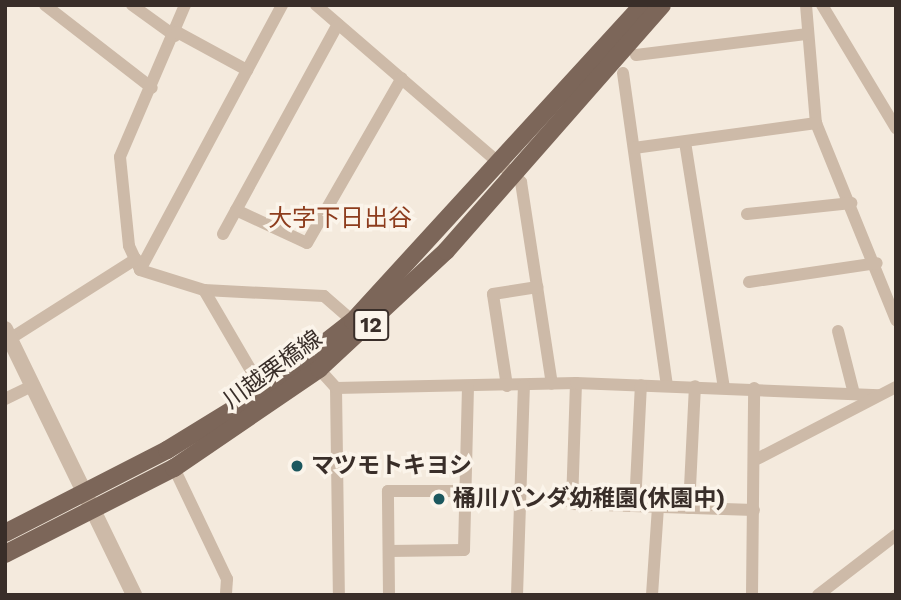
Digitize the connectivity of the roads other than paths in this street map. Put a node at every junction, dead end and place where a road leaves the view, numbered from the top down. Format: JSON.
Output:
{"nodes":[{"id":1,"x":45,"y":5,"type":"edge"},
{"id":2,"x":132,"y":5,"type":"edge"},
{"id":3,"x":185,"y":5,"type":"edge"},
{"id":4,"x":282,"y":5,"type":"edge"},
{"id":5,"x":316,"y":5,"type":"edge"},
{"id":6,"x":642,"y":5,"type":"edge"},
{"id":7,"x":662,"y":5,"type":"edge"},
{"id":8,"x":806,"y":5,"type":"edge"},
{"id":9,"x":822,"y":5,"type":"edge"},
{"id":10,"x":338,"y":24,"type":"junction"},
{"id":11,"x":176,"y":34,"type":"junction"},
{"id":12,"x":806,"y":34,"type":"junction"},
{"id":13,"x":636,"y":55,"type":"dead end"},
{"id":14,"x":247,"y":70,"type":"junction"},
{"id":15,"x":623,"y":72,"type":"dead end"},
{"id":16,"x":402,"y":78,"type":"junction"},
{"id":17,"x":152,"y":88,"type":"junction"},
{"id":18,"x":816,"y":123,"type":"junction"},
{"id":19,"x":896,"y":128,"type":"edge"},
{"id":20,"x":685,"y":142,"type":"junction"},
{"id":21,"x":634,"y":148,"type":"junction"},
{"id":22,"x":507,"y":170,"type":"junction"},
{"id":23,"x":851,"y":203,"type":"junction"},
{"id":24,"x":236,"y":210,"type":"junction"},
{"id":25,"x":747,"y":215,"type":"dead end"},
{"id":26,"x":223,"y":234,"type":"dead end"},
{"id":27,"x":877,"y":263,"type":"junction"},
{"id":28,"x":138,"y":265,"type":"junction"},
{"id":29,"x":749,"y":282,"type":"dead end"},
{"id":30,"x":537,"y":287,"type":"junction"},
{"id":31,"x":204,"y":290,"type":"junction"},
{"id":32,"x":896,"y":320,"type":"edge"},
{"id":33,"x":353,"y":321,"type":"junction"},
{"id":34,"x":838,"y":331,"type":"dead end"},
{"id":35,"x":7,"y":337,"type":"edge"},
{"id":36,"x":319,"y":369,"type":"junction"},
{"id":37,"x":576,"y":383,"type":"junction"},
{"id":38,"x":552,"y":384,"type":"junction"},
{"id":39,"x":524,"y":385,"type":"junction"},
{"id":40,"x":641,"y":385,"type":"junction"},
{"id":41,"x":667,"y":385,"type":"junction"},
{"id":42,"x":32,"y":386,"type":"junction"},
{"id":43,"x":507,"y":386,"type":"junction"},
{"id":44,"x":695,"y":386,"type":"junction"},
{"id":45,"x":724,"y":387,"type":"junction"},
{"id":46,"x":896,"y":387,"type":"edge"},
{"id":47,"x":336,"y":388,"type":"junction"},
{"id":48,"x":468,"y":388,"type":"junction"},
{"id":49,"x":754,"y":388,"type":"junction"},
{"id":50,"x":262,"y":391,"type":"junction"},
{"id":51,"x":854,"y":394,"type":"junction"},
{"id":52,"x":879,"y":395,"type":"junction"},
{"id":53,"x":5,"y":399,"type":"edge"},
{"id":54,"x":757,"y":459,"type":"junction"},
{"id":55,"x":174,"y":468,"type":"junction"},
{"id":56,"x":464,"y":491,"type":"junction"},
{"id":57,"x":90,"y":502,"type":"junction"},
{"id":58,"x":635,"y":506,"type":"junction"},
{"id":59,"x":658,"y":507,"type":"junction"},
{"id":60,"x":689,"y":508,"type":"junction"},
{"id":61,"x":754,"y":510,"type":"junction"},
{"id":62,"x":5,"y":533,"type":"edge"},
{"id":63,"x":896,"y":535,"type":"edge"},
{"id":64,"x":389,"y":551,"type":"junction"},
{"id":65,"x":5,"y":554,"type":"edge"},
{"id":66,"x":822,"y":594,"type":"edge"},
{"id":67,"x":134,"y":595,"type":"edge"},
{"id":68,"x":226,"y":595,"type":"edge"},
{"id":69,"x":340,"y":595,"type":"edge"},
{"id":70,"x":389,"y":595,"type":"edge"},
{"id":71,"x":517,"y":595,"type":"edge"},
{"id":72,"x":652,"y":595,"type":"edge"},
{"id":73,"x":752,"y":595,"type":"edge"}],
"edges":[{"from":1,"to":17,"type":"street"},
{"from":2,"to":11,"type":"street"},
{"from":3,"to":11,"type":"street"},
{"from":4,"to":14,"type":"street"},
{"from":5,"to":10,"type":"street"},
{"from":6,"to":22,"type":"main road","name":"川越栗橋線","number":"12"},
{"from":7,"to":22,"type":"main road","name":"川越栗橋線","number":"12"},
{"from":8,"to":12,"type":"street"},
{"from":9,"to":19,"type":"street"},
{"from":10,"to":16,"type":"street"},
{"from":10,"to":24,"type":"street"},
{"from":11,"to":14,"type":"street"},
{"from":11,"to":17,"type":"street"},
{"from":12,"to":13,"type":"street"},
{"from":12,"to":18,"type":"street"},
{"from":14,"to":28,"type":"street"},
{"from":15,"to":21,"type":"street"},
{"from":16,"to":22,"type":"street"},
{"from":16,"to":24,"type":"street"},
{"from":17,"to":28,"type":"street"},
{"from":18,"to":20,"type":"street"},
{"from":18,"to":23,"type":"street"},
{"from":20,"to":21,"type":"street"},
{"from":20,"to":45,"type":"street"},
{"from":21,"to":41,"type":"street"},
{"from":22,"to":30,"type":"street"},
{"from":22,"to":33,"type":"main road","name":"川越栗橋線","number":"12"},
{"from":22,"to":36,"type":"main road","name":"川越栗橋線","number":"12"},
{"from":23,"to":25,"type":"street"},
{"from":23,"to":27,"type":"street"},
{"from":24,"to":26,"type":"street"},
{"from":27,"to":29,"type":"street"},
{"from":27,"to":32,"type":"street"},
{"from":28,"to":31,"type":"street"},
{"from":28,"to":35,"type":"street"},
{"from":30,"to":38,"type":"street"},
{"from":30,"to":43,"type":"street"},
{"from":31,"to":33,"type":"street"},
{"from":31,"to":50,"type":"street"},
{"from":33,"to":50,"type":"main road","name":"川越栗橋線","number":"12"},
{"from":34,"to":51,"type":"street"},
{"from":35,"to":42,"type":"street"},
{"from":36,"to":47,"type":"street"},
{"from":36,"to":55,"type":"main road","name":"川越栗橋線","number":"12"},
{"from":37,"to":38,"type":"street"},
{"from":37,"to":40,"type":"street"},
{"from":37,"to":58,"type":"street"},
{"from":38,"to":39,"type":"street"},
{"from":39,"to":43,"type":"street"},
{"from":39,"to":71,"type":"street"},
{"from":40,"to":41,"type":"street"},
{"from":40,"to":58,"type":"street"},
{"from":41,"to":44,"type":"street"},
{"from":42,"to":53,"type":"street"},
{"from":42,"to":57,"type":"street"},
{"from":43,"to":48,"type":"street"},
{"from":44,"to":45,"type":"street"},
{"from":44,"to":60,"type":"street"},
{"from":45,"to":49,"type":"street"},
{"from":46,"to":52,"type":"street"},
{"from":47,"to":48,"type":"street"},
{"from":47,"to":69,"type":"street"},
{"from":48,"to":56,"type":"street"},
{"from":49,"to":51,"type":"street"},
{"from":49,"to":54,"type":"street"},
{"from":50,"to":57,"type":"main road","name":"川越栗橋線","number":"12"},
{"from":51,"to":52,"type":"street"},
{"from":52,"to":54,"type":"street"},
{"from":54,"to":61,"type":"street"},
{"from":55,"to":57,"type":"main road","name":"川越栗橋線","number":"12"},
{"from":55,"to":68,"type":"street"},
{"from":56,"to":64,"type":"street"},
{"from":56,"to":64,"type":"street"},
{"from":57,"to":62,"type":"main road","name":"川越栗橋線","number":"12"},
{"from":57,"to":65,"type":"main road","name":"川越栗橋線","number":"12"},
{"from":57,"to":67,"type":"street"},
{"from":58,"to":59,"type":"street"},
{"from":59,"to":60,"type":"street"},
{"from":59,"to":72,"type":"street"},
{"from":60,"to":61,"type":"street"},
{"from":61,"to":73,"type":"street"},
{"from":63,"to":66,"type":"street"},
{"from":64,"to":70,"type":"street"}]}
